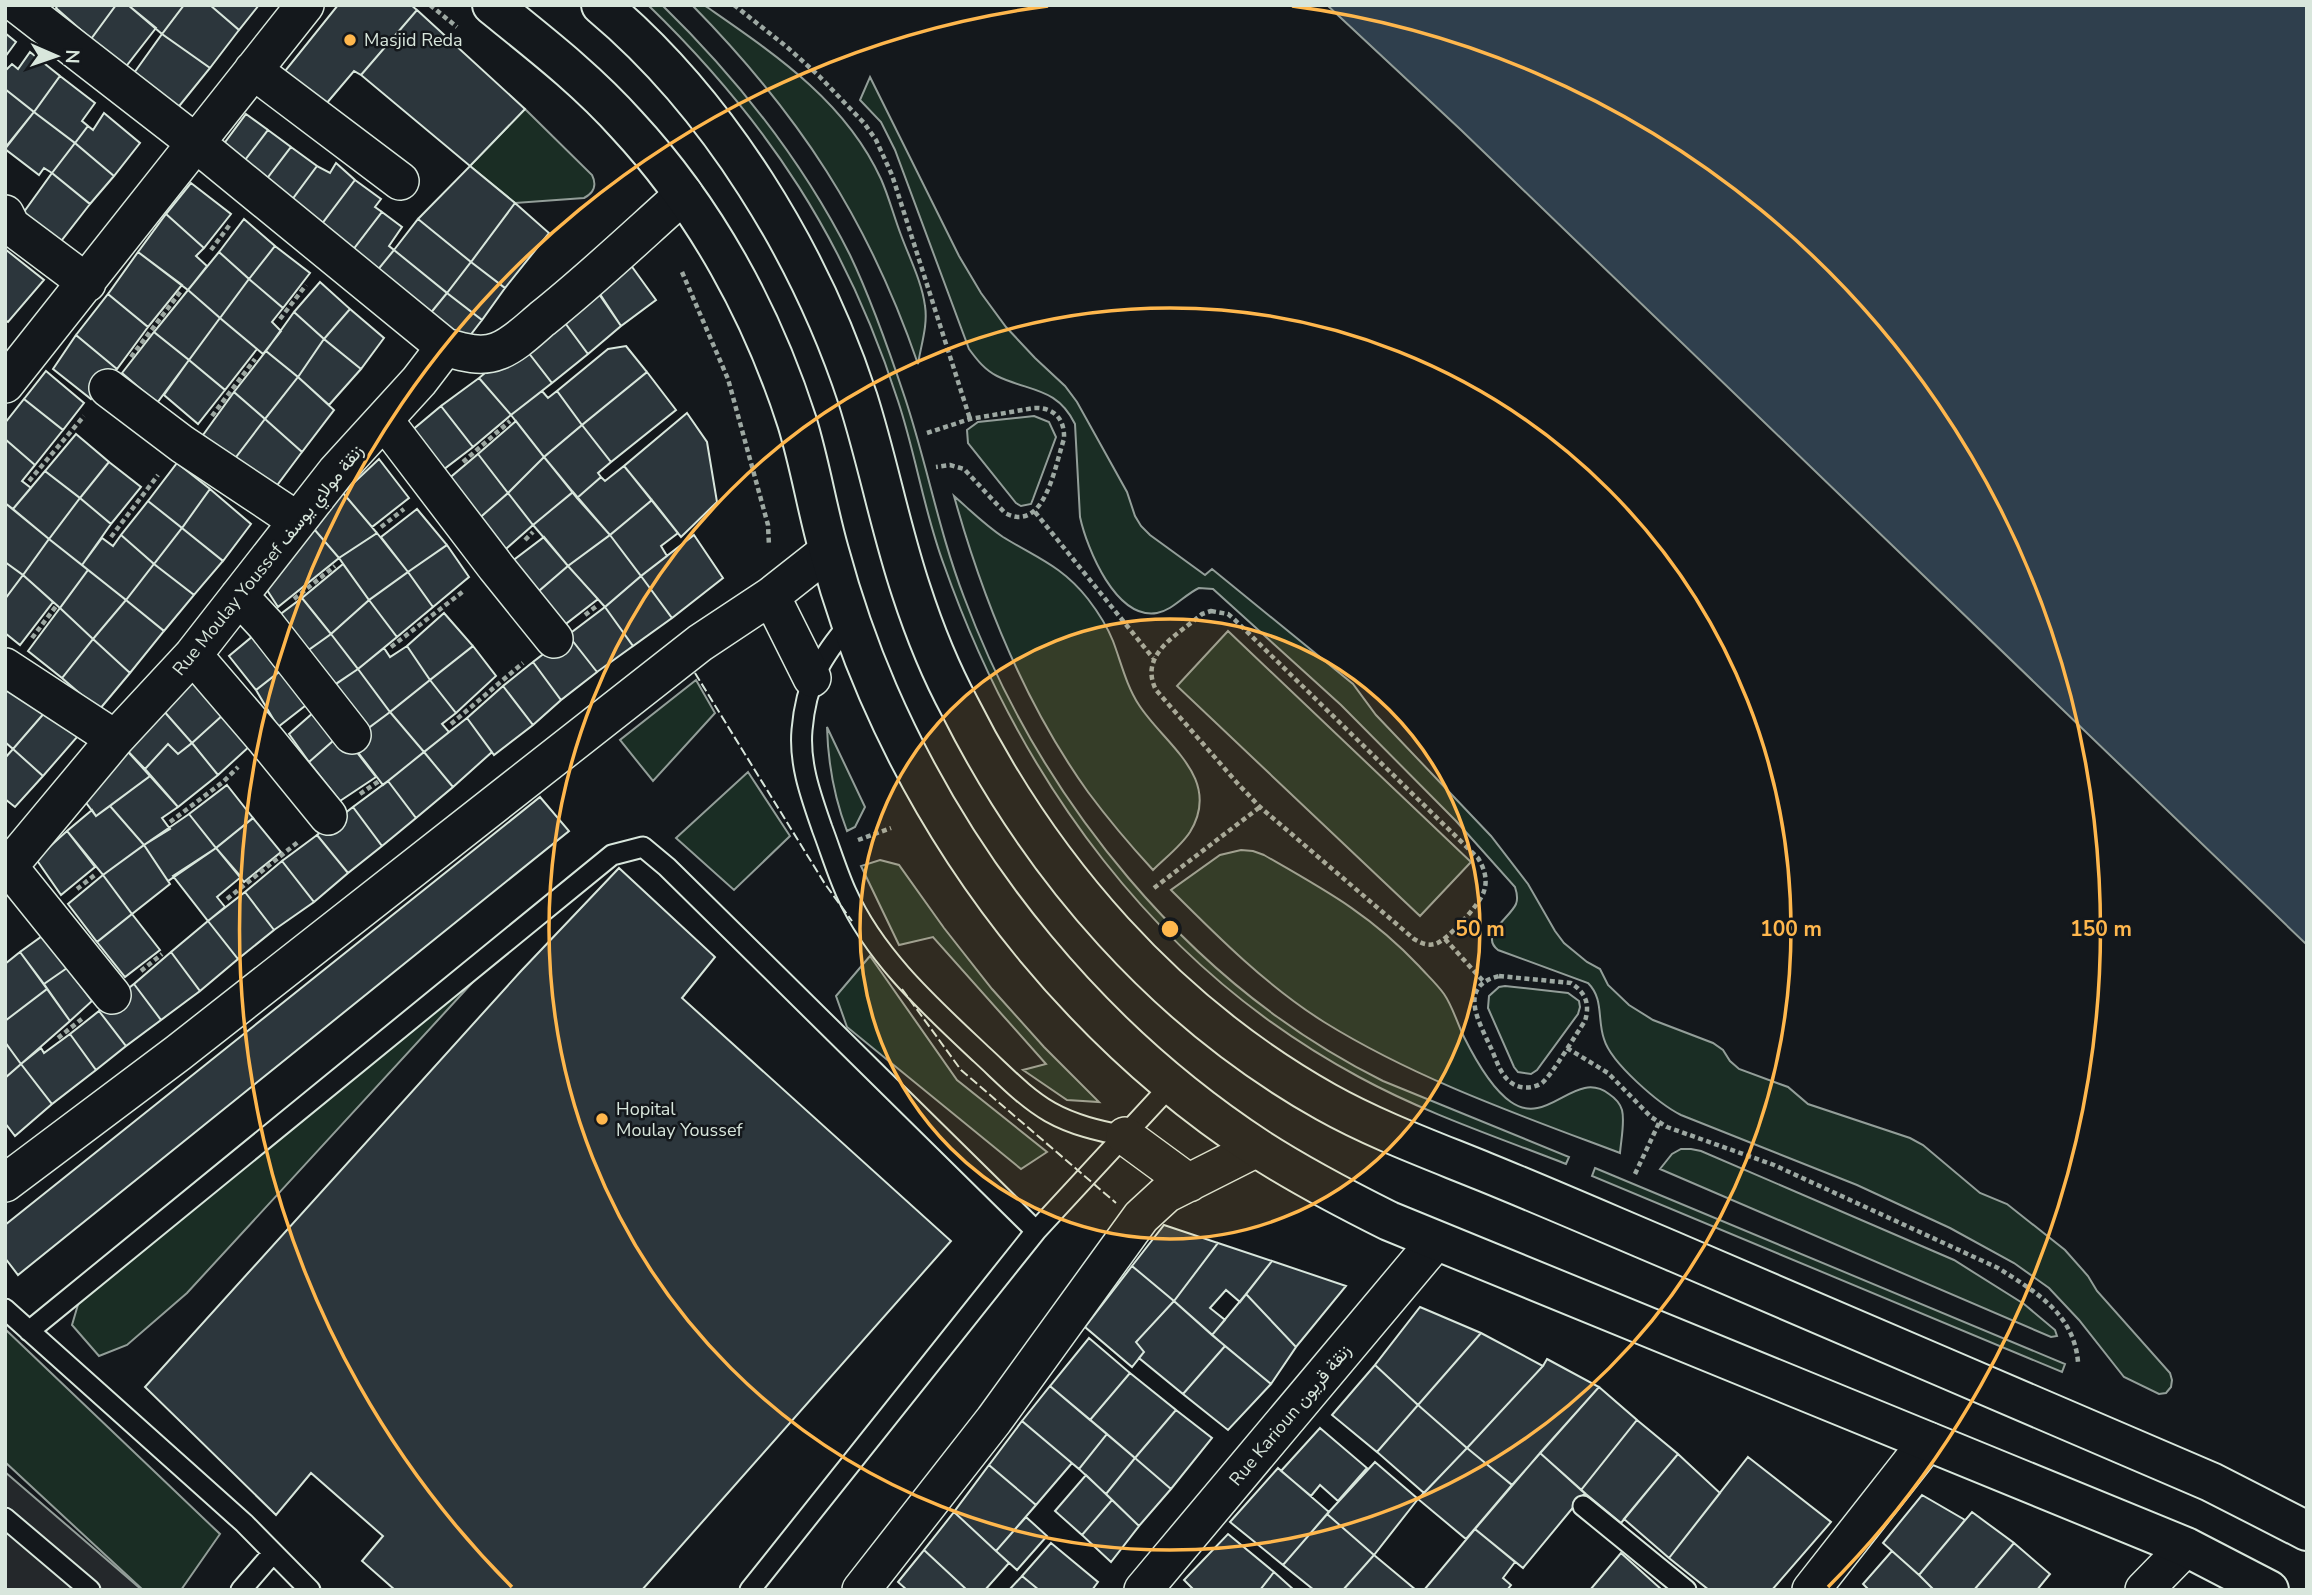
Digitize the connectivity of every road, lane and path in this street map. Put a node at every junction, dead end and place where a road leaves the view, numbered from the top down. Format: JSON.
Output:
{"nodes":[{"id":1,"x":18,"y":5,"type":"edge"},
{"id":2,"x":305,"y":5,"type":"edge"},
{"id":3,"x":492,"y":5,"type":"edge"},
{"id":4,"x":601,"y":5,"type":"edge"},
{"id":5,"x":734,"y":5,"type":"edge"},
{"id":6,"x":253,"y":71,"type":"junction"},
{"id":7,"x":197,"y":144,"type":"junction"},
{"id":8,"x":400,"y":181,"type":"dead end"},
{"id":9,"x":684,"y":194,"type":"junction"},
{"id":10,"x":5,"y":214,"type":"edge"},
{"id":11,"x":87,"y":283,"type":"junction"},
{"id":12,"x":181,"y":291,"type":"dead end"},
{"id":13,"x":445,"y":347,"type":"junction"},
{"id":14,"x":255,"y":359,"type":"dead end"},
{"id":15,"x":5,"y":384,"type":"edge"},
{"id":16,"x":108,"y":388,"type":"junction"},
{"id":17,"x":970,"y":419,"type":"junction"},
{"id":18,"x":384,"y":420,"type":"junction"},
{"id":19,"x":510,"y":421,"type":"dead end"},
{"id":20,"x":927,"y":433,"type":"dead end"},
{"id":21,"x":185,"y":446,"type":"junction"},
{"id":22,"x":936,"y":467,"type":"dead end"},
{"id":23,"x":29,"y":481,"type":"dead end"},
{"id":24,"x":434,"y":486,"type":"junction"},
{"id":25,"x":1035,"y":512,"type":"junction"},
{"id":26,"x":296,"y":520,"type":"junction"},
{"id":27,"x":111,"y":537,"type":"dead end"},
{"id":28,"x":828,"y":551,"type":"junction"},
{"id":29,"x":335,"y":566,"type":"dead end"},
{"id":30,"x":496,"y":567,"type":"junction"},
{"id":31,"x":771,"y":596,"type":"junction"},
{"id":32,"x":250,"y":608,"type":"junction"},
{"id":33,"x":851,"y":622,"type":"junction"},
{"id":34,"x":554,"y":639,"type":"dead end"},
{"id":35,"x":391,"y":648,"type":"dead end"},
{"id":36,"x":193,"y":655,"type":"junction"},
{"id":37,"x":1153,"y":658,"type":"junction"},
{"id":38,"x":5,"y":667,"type":"edge"},
{"id":39,"x":811,"y":678,"type":"junction"},
{"id":40,"x":352,"y":735,"type":"dead end"},
{"id":41,"x":115,"y":739,"type":"junction"},
{"id":42,"x":266,"y":740,"type":"junction"},
{"id":43,"x":1261,"y":807,"type":"junction"},
{"id":44,"x":328,"y":816,"type":"joint"},
{"id":45,"x":170,"y":822,"type":"dead end"},
{"id":46,"x":7,"y":869,"type":"edge"},
{"id":47,"x":1154,"y":888,"type":"dead end"},
{"id":48,"x":227,"y":899,"type":"dead end"},
{"id":49,"x":1445,"y":939,"type":"junction"},
{"id":50,"x":1484,"y":982,"type":"junction"},
{"id":51,"x":112,"y":995,"type":"dead end"},
{"id":52,"x":1567,"y":1048,"type":"junction"},
{"id":53,"x":1172,"y":1084,"type":"junction"},
{"id":54,"x":1659,"y":1123,"type":"junction"},
{"id":55,"x":1125,"y":1136,"type":"junction"},
{"id":56,"x":1257,"y":1148,"type":"junction"},
{"id":57,"x":1635,"y":1174,"type":"dead end"},
{"id":58,"x":5,"y":1182,"type":"edge"},
{"id":59,"x":1189,"y":1183,"type":"junction"},
{"id":60,"x":1036,"y":1231,"type":"junction"},
{"id":61,"x":1436,"y":1241,"type":"junction"},
{"id":62,"x":5,"y":1309,"type":"edge"},
{"id":63,"x":29,"y":1331,"type":"junction"},
{"id":64,"x":2078,"y":1362,"type":"dead end"},
{"id":65,"x":1928,"y":1441,"type":"junction"},
{"id":66,"x":1583,"y":1506,"type":"dead end"},
{"id":67,"x":5,"y":1518,"type":"edge"},
{"id":68,"x":2307,"y":1531,"type":"edge"},
{"id":69,"x":2186,"y":1548,"type":"junction"},
{"id":70,"x":273,"y":1553,"type":"junction"},
{"id":71,"x":90,"y":1590,"type":"edge"},
{"id":72,"x":242,"y":1590,"type":"edge"},
{"id":73,"x":310,"y":1590,"type":"edge"},
{"id":74,"x":750,"y":1590,"type":"edge"},
{"id":75,"x":861,"y":1590,"type":"edge"},
{"id":76,"x":1143,"y":1590,"type":"edge"},
{"id":77,"x":1686,"y":1590,"type":"edge"},
{"id":78,"x":1811,"y":1590,"type":"edge"},
{"id":79,"x":2144,"y":1590,"type":"edge"},
{"id":80,"x":2269,"y":1590,"type":"edge"}],
"edges":[{"from":1,"to":7,"type":"street"},
{"from":2,"to":6,"type":"street"},
{"from":3,"to":9,"type":"main road"},
{"from":4,"to":68,"type":"main road"},
{"from":5,"to":17,"type":"path"},
{"from":6,"to":7,"type":"street"},
{"from":6,"to":8,"type":"street"},
{"from":7,"to":11,"type":"street"},
{"from":7,"to":13,"type":"street"},
{"from":9,"to":13,"type":"street"},
{"from":9,"to":28,"type":"main road"},
{"from":10,"to":11,"type":"street"},
{"from":11,"to":15,"type":"street"},
{"from":12,"to":16,"type":"path"},
{"from":13,"to":18,"type":"street","name":"Rue Moulay Youssef زنقة مولاي يوسف"},
{"from":14,"to":21,"type":"path"},
{"from":16,"to":21,"type":"street"},
{"from":16,"to":23,"type":"path"},
{"from":17,"to":20,"type":"path"},
{"from":17,"to":25,"type":"path"},
{"from":18,"to":24,"type":"street"},
{"from":18,"to":26,"type":"street","name":"Rue Moulay Youssef زنقة مولاي يوسف"},
{"from":19,"to":24,"type":"path"},
{"from":21,"to":26,"type":"street"},
{"from":21,"to":27,"type":"path"},
{"from":22,"to":25,"type":"path"},
{"from":24,"to":30,"type":"street"},
{"from":25,"to":37,"type":"path"},
{"from":26,"to":32,"type":"street","name":"Rue Moulay Youssef زنقة مولاي يوسف"},
{"from":28,"to":31,"type":"street"},
{"from":28,"to":33,"type":"main road"},
{"from":29,"to":32,"type":"path"},
{"from":30,"to":34,"type":"street"},
{"from":30,"to":35,"type":"path"},
{"from":31,"to":39,"type":"street"},
{"from":31,"to":58,"type":"street"},
{"from":32,"to":36,"type":"street","name":"Rue Moulay Youssef زنقة مولاي يوسف"},
{"from":32,"to":40,"type":"street"},
{"from":33,"to":39,"type":"lane"},
{"from":33,"to":53,"type":"main road"},
{"from":36,"to":41,"type":"street","name":"Rue Moulay Youssef زنقة مولاي يوسف"},
{"from":36,"to":42,"type":"street"},
{"from":37,"to":43,"type":"path"},
{"from":37,"to":49,"type":"path"},
{"from":38,"to":41,"type":"street"},
{"from":39,"to":55,"type":"lane"},
{"from":41,"to":46,"type":"street","name":"Rue Moulay Youssef زنقة مولاي يوسف"},
{"from":42,"to":44,"type":"street"},
{"from":42,"to":45,"type":"path"},
{"from":43,"to":47,"type":"path"},
{"from":43,"to":49,"type":"path"},
{"from":44,"to":48,"type":"path"},
{"from":46,"to":51,"type":"street"},
{"from":49,"to":50,"type":"path"},
{"from":50,"to":52,"type":"path"},
{"from":50,"to":52,"type":"path"},
{"from":52,"to":54,"type":"path"},
{"from":53,"to":55,"type":"lane"},
{"from":53,"to":56,"type":"main road"},
{"from":54,"to":57,"type":"path"},
{"from":54,"to":64,"type":"path"},
{"from":55,"to":59,"type":"street"},
{"from":55,"to":60,"type":"lane"},
{"from":56,"to":59,"type":"street"},
{"from":56,"to":61,"type":"main road"},
{"from":59,"to":75,"type":"street"},
{"from":60,"to":63,"type":"lane"},
{"from":60,"to":74,"type":"lane"},
{"from":61,"to":65,"type":"main road"},
{"from":61,"to":76,"type":"street","name":"Rue Karioun زنقة قريون"},
{"from":62,"to":63,"type":"lane"},
{"from":63,"to":70,"type":"lane"},
{"from":65,"to":69,"type":"main road"},
{"from":65,"to":78,"type":"street"},
{"from":66,"to":77,"type":"lane"},
{"from":67,"to":71,"type":"lane"},
{"from":69,"to":79,"type":"street"},
{"from":69,"to":80,"type":"main road"},
{"from":70,"to":72,"type":"lane"},
{"from":70,"to":73,"type":"lane"}]}
